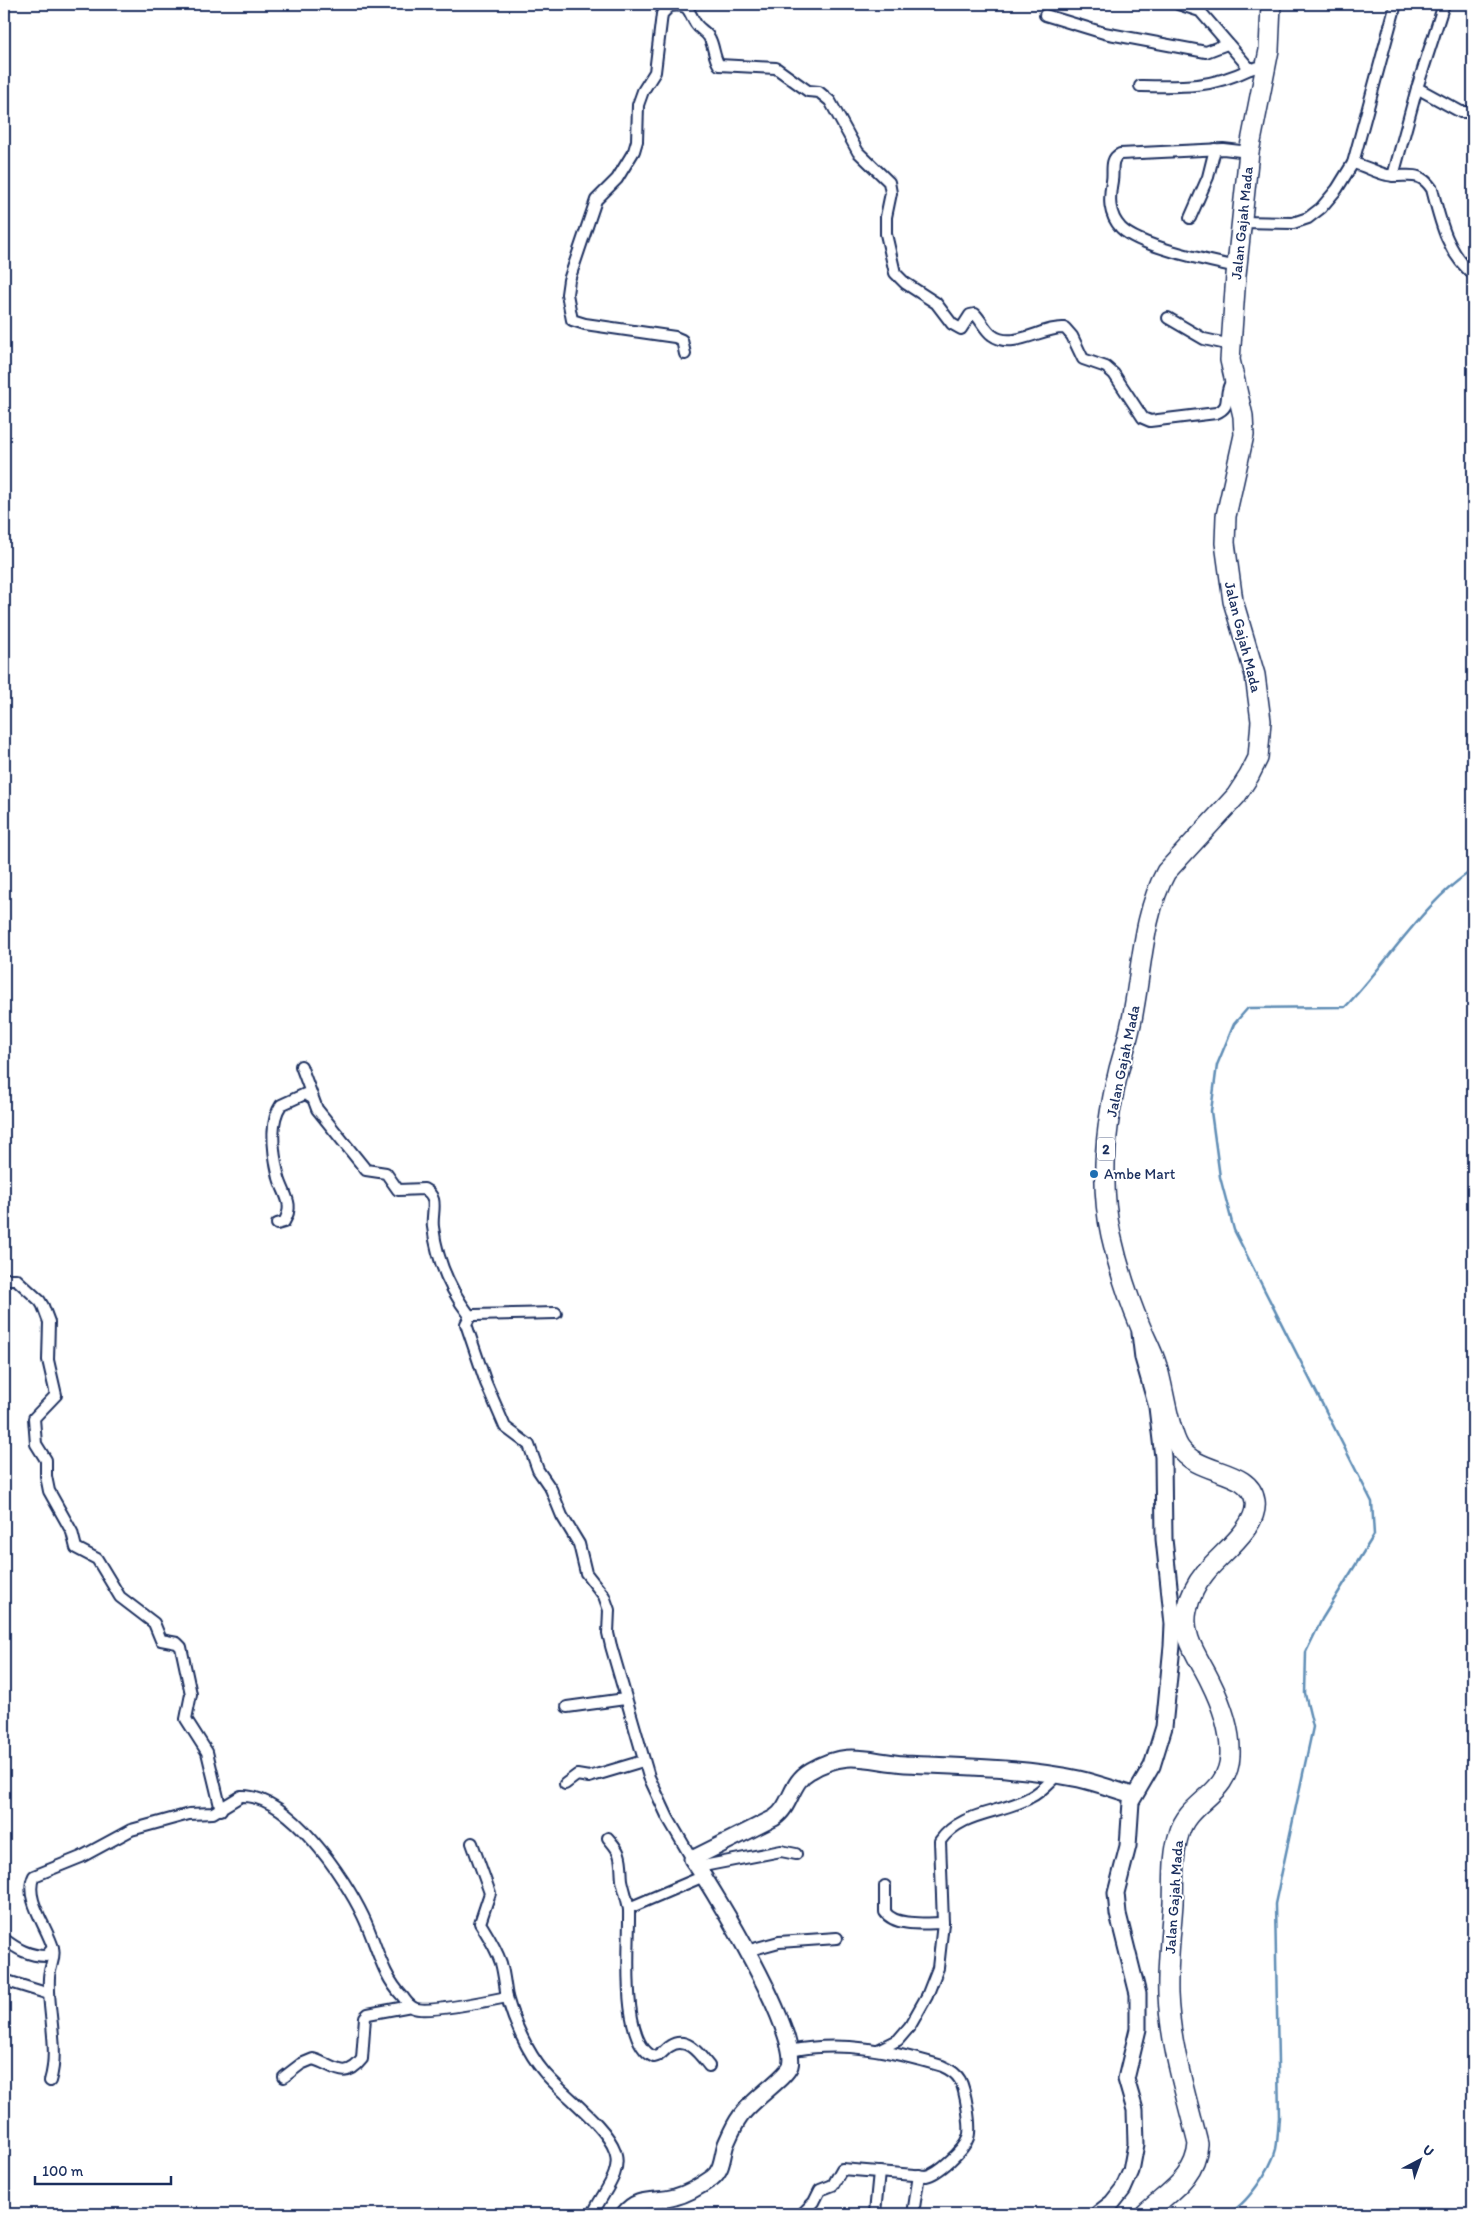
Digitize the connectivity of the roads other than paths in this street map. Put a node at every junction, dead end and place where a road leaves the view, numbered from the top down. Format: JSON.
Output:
{"nodes":[{"id":1,"x":1178,"y":4,"type":"edge"},
{"id":2,"x":1271,"y":4,"type":"edge"},
{"id":3,"x":1396,"y":4,"type":"edge"},
{"id":4,"x":1444,"y":4,"type":"edge"},
{"id":5,"x":1045,"y":15,"type":"dead end"},
{"id":6,"x":1227,"y":44,"type":"junction"},
{"id":7,"x":1258,"y":67,"type":"junction"},
{"id":8,"x":1140,"y":86,"type":"dead end"},
{"id":9,"x":1417,"y":88,"type":"junction"},
{"id":10,"x":1473,"y":112,"type":"edge"},
{"id":11,"x":1215,"y":150,"type":"junction"},
{"id":12,"x":1249,"y":152,"type":"junction"},
{"id":13,"x":1353,"y":163,"type":"junction"},
{"id":14,"x":1393,"y":176,"type":"junction"},
{"id":15,"x":1190,"y":218,"type":"dead end"},
{"id":16,"x":1242,"y":222,"type":"junction"},
{"id":17,"x":1237,"y":267,"type":"junction"},
{"id":18,"x":1473,"y":274,"type":"edge"},
{"id":19,"x":1168,"y":318,"type":"dead end"},
{"id":20,"x":1231,"y":345,"type":"junction"},
{"id":21,"x":685,"y":354,"type":"dead end"},
{"id":22,"x":1233,"y":379,"type":"junction"},
{"id":23,"x":301,"y":1066,"type":"dead end"},
{"id":24,"x":312,"y":1098,"type":"junction"},
{"id":25,"x":277,"y":1224,"type":"dead end"},
{"id":26,"x":4,"y":1279,"type":"edge"},
{"id":27,"x":556,"y":1313,"type":"dead end"},
{"id":28,"x":470,"y":1316,"type":"junction"},
{"id":29,"x":1140,"y":1327,"type":"junction"},
{"id":30,"x":625,"y":1698,"type":"junction"},
{"id":31,"x":567,"y":1707,"type":"dead end"},
{"id":32,"x":642,"y":1761,"type":"junction"},
{"id":33,"x":1056,"y":1776,"type":"junction"},
{"id":34,"x":565,"y":1784,"type":"dead end"},
{"id":35,"x":1133,"y":1795,"type":"junction"},
{"id":36,"x":221,"y":1810,"type":"junction"},
{"id":37,"x":608,"y":1838,"type":"dead end"},
{"id":38,"x":472,"y":1843,"type":"dead end"},
{"id":39,"x":796,"y":1854,"type":"dead end"},
{"id":40,"x":698,"y":1868,"type":"junction"},
{"id":41,"x":885,"y":1886,"type":"dead end"},
{"id":42,"x":629,"y":1908,"type":"junction"},
{"id":43,"x":943,"y":1923,"type":"junction"},
{"id":44,"x":837,"y":1938,"type":"dead end"},
{"id":45,"x":4,"y":1939,"type":"edge"},
{"id":46,"x":53,"y":1948,"type":"junction"},
{"id":47,"x":746,"y":1951,"type":"junction"},
{"id":48,"x":4,"y":1980,"type":"edge"},
{"id":49,"x":49,"y":1994,"type":"junction"},
{"id":50,"x":507,"y":1997,"type":"junction"},
{"id":51,"x":411,"y":2006,"type":"junction"},
{"id":52,"x":878,"y":2050,"type":"junction"},
{"id":53,"x":790,"y":2051,"type":"junction"},
{"id":54,"x":709,"y":2066,"type":"dead end"},
{"id":55,"x":284,"y":2077,"type":"dead end"},
{"id":56,"x":50,"y":2081,"type":"dead end"},
{"id":57,"x":879,"y":2172,"type":"junction"},
{"id":58,"x":919,"y":2175,"type":"junction"},
{"id":59,"x":875,"y":2213,"type":"edge"},
{"id":60,"x":593,"y":2214,"type":"edge"},
{"id":61,"x":624,"y":2214,"type":"edge"},
{"id":62,"x":802,"y":2214,"type":"edge"},
{"id":63,"x":913,"y":2214,"type":"edge"},
{"id":64,"x":1098,"y":2214,"type":"edge"},
{"id":65,"x":1145,"y":2214,"type":"edge"}],
"edges":[{"from":1,"to":6,"type":"street"},
{"from":2,"to":7,"type":"highway","name":"Jalan Gajah Mada","number":"2"},
{"from":3,"to":13,"type":"street"},
{"from":4,"to":9,"type":"street"},
{"from":5,"to":6,"type":"street"},
{"from":6,"to":7,"type":"street"},
{"from":7,"to":8,"type":"street"},
{"from":7,"to":12,"type":"highway","name":"Jalan Gajah Mada","number":"2"},
{"from":9,"to":10,"type":"street"},
{"from":9,"to":14,"type":"street"},
{"from":11,"to":12,"type":"street"},
{"from":11,"to":15,"type":"street"},
{"from":11,"to":17,"type":"street"},
{"from":12,"to":16,"type":"highway","name":"Jalan Gajah Mada","number":"2"},
{"from":13,"to":14,"type":"street"},
{"from":13,"to":16,"type":"street"},
{"from":14,"to":18,"type":"street"},
{"from":16,"to":17,"type":"highway","name":"Jalan Gajah Mada","number":"2"},
{"from":17,"to":20,"type":"highway","name":"Jalan Gajah Mada","number":"2"},
{"from":19,"to":20,"type":"street"},
{"from":20,"to":22,"type":"highway","name":"Jalan Gajah Mada","number":"2"},
{"from":21,"to":22,"type":"street"},
{"from":22,"to":29,"type":"highway","name":"Jalan Gajah Mada","number":"2"},
{"from":23,"to":24,"type":"street"},
{"from":24,"to":25,"type":"street"},
{"from":24,"to":28,"type":"street"},
{"from":26,"to":36,"type":"street"},
{"from":27,"to":28,"type":"street"},
{"from":28,"to":30,"type":"street"},
{"from":29,"to":35,"type":"street"},
{"from":29,"to":65,"type":"highway","name":"Jalan Gajah Mada","number":"2"},
{"from":30,"to":31,"type":"street"},
{"from":30,"to":32,"type":"street"},
{"from":32,"to":34,"type":"street"},
{"from":32,"to":40,"type":"street"},
{"from":33,"to":35,"type":"street"},
{"from":33,"to":40,"type":"street"},
{"from":33,"to":43,"type":"street"},
{"from":35,"to":64,"type":"street"},
{"from":36,"to":46,"type":"street"},
{"from":36,"to":51,"type":"street"},
{"from":37,"to":42,"type":"street"},
{"from":38,"to":50,"type":"street"},
{"from":39,"to":40,"type":"street"},
{"from":40,"to":42,"type":"street"},
{"from":40,"to":47,"type":"street"},
{"from":41,"to":43,"type":"street"},
{"from":42,"to":54,"type":"street"},
{"from":43,"to":52,"type":"street"},
{"from":44,"to":47,"type":"street"},
{"from":45,"to":46,"type":"street"},
{"from":46,"to":49,"type":"street"},
{"from":47,"to":53,"type":"street"},
{"from":48,"to":49,"type":"street"},
{"from":49,"to":56,"type":"street"},
{"from":50,"to":51,"type":"street"},
{"from":50,"to":60,"type":"street"},
{"from":51,"to":55,"type":"street"},
{"from":52,"to":53,"type":"street"},
{"from":52,"to":58,"type":"street"},
{"from":53,"to":61,"type":"street"},
{"from":57,"to":58,"type":"street"},
{"from":57,"to":59,"type":"street"},
{"from":57,"to":62,"type":"street"},
{"from":58,"to":63,"type":"street"}]}
